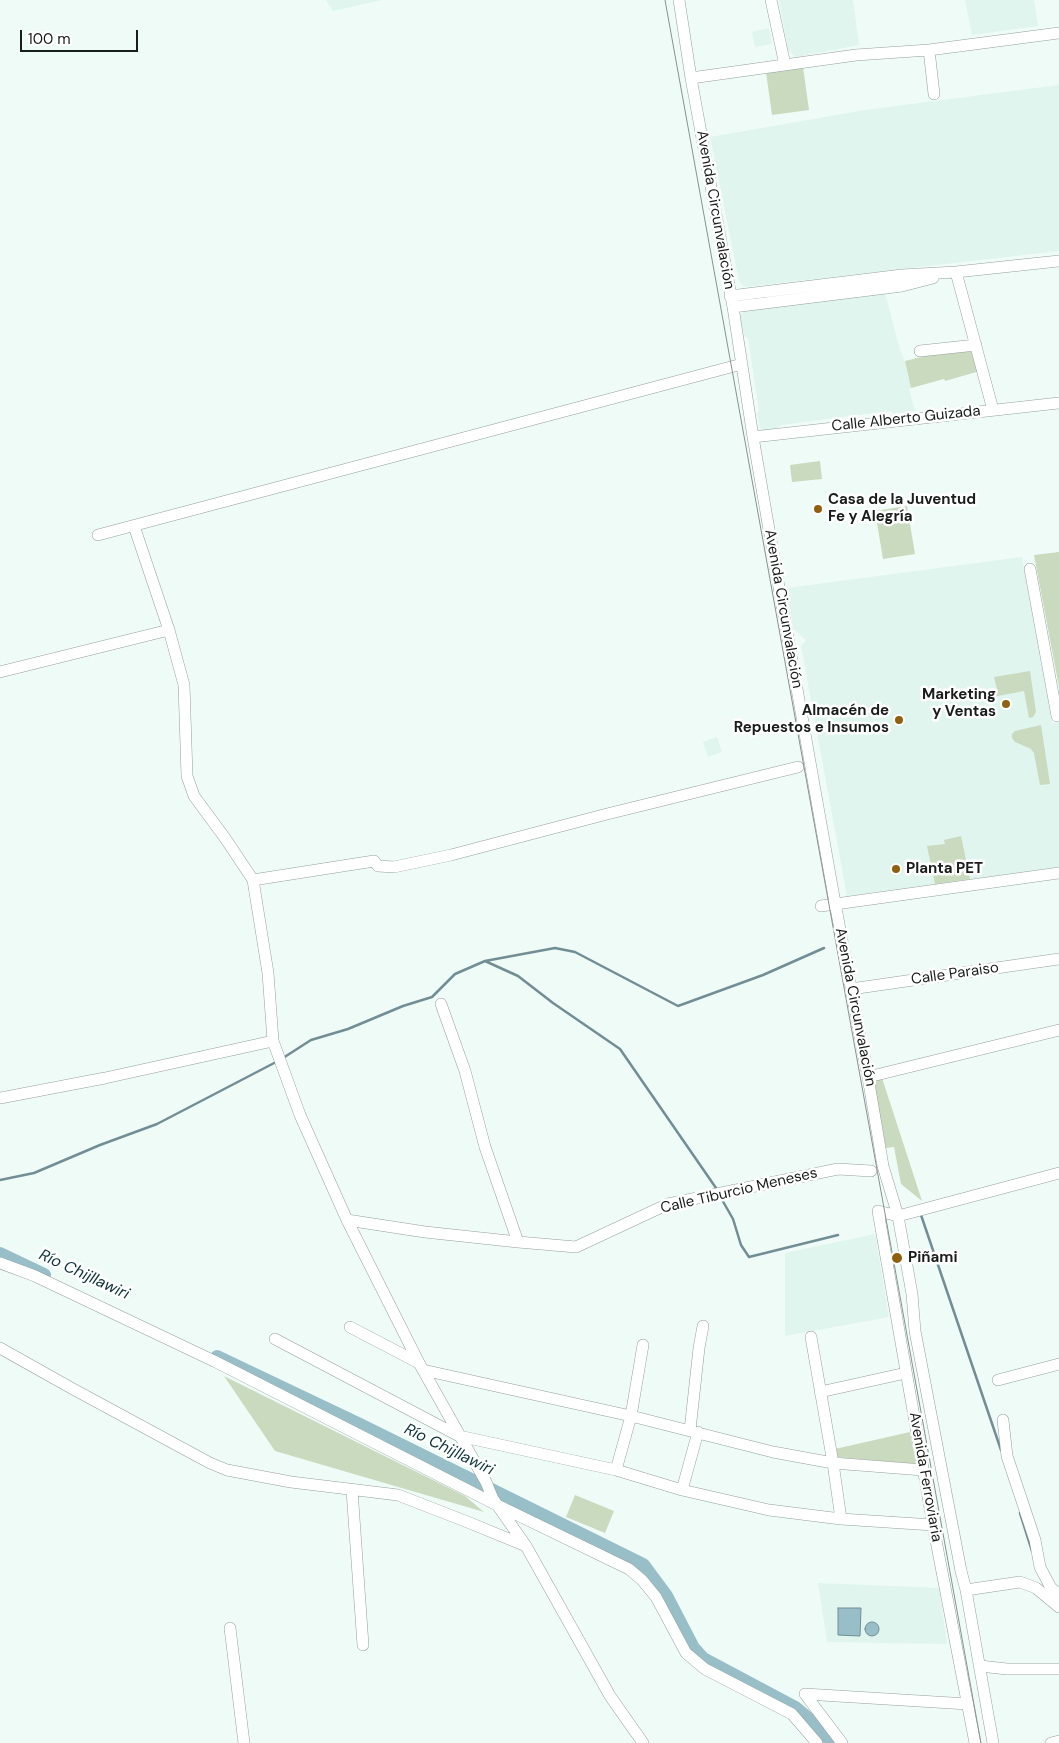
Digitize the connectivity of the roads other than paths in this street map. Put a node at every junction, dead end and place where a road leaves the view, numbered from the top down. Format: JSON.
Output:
{"nodes":[{"id":1,"x":679,"y":0,"type":"edge"},
{"id":2,"x":771,"y":0,"type":"edge"},
{"id":3,"x":1059,"y":33,"type":"edge"},
{"id":4,"x":929,"y":50,"type":"junction"},
{"id":5,"x":785,"y":66,"type":"junction"},
{"id":6,"x":691,"y":78,"type":"junction"},
{"id":7,"x":934,"y":94,"type":"dead end"},
{"id":8,"x":1059,"y":261,"type":"edge"},
{"id":9,"x":956,"y":272,"type":"junction"},
{"id":10,"x":732,"y":302,"type":"junction"},
{"id":11,"x":976,"y":346,"type":"junction"},
{"id":12,"x":920,"y":351,"type":"dead end"},
{"id":13,"x":742,"y":364,"type":"junction"},
{"id":14,"x":1059,"y":403,"type":"edge"},
{"id":15,"x":993,"y":410,"type":"junction"},
{"id":16,"x":753,"y":437,"type":"junction"},
{"id":17,"x":134,"y":526,"type":"junction"},
{"id":18,"x":98,"y":535,"type":"dead end"},
{"id":19,"x":1030,"y":569,"type":"dead end"},
{"id":20,"x":169,"y":630,"type":"junction"},
{"id":21,"x":0,"y":672,"type":"edge"},
{"id":22,"x":1059,"y":716,"type":"edge"},
{"id":23,"x":798,"y":768,"type":"dead end"},
{"id":24,"x":1059,"y":873,"type":"edge"},
{"id":25,"x":253,"y":880,"type":"junction"},
{"id":26,"x":835,"y":903,"type":"junction"},
{"id":27,"x":821,"y":906,"type":"dead end"},
{"id":28,"x":1059,"y":959,"type":"edge"},
{"id":29,"x":851,"y":989,"type":"junction"},
{"id":30,"x":441,"y":1004,"type":"dead end"},
{"id":31,"x":1059,"y":1030,"type":"edge"},
{"id":32,"x":273,"y":1041,"type":"junction"},
{"id":33,"x":868,"y":1077,"type":"junction"},
{"id":34,"x":0,"y":1098,"type":"edge"},
{"id":35,"x":871,"y":1171,"type":"dead end"},
{"id":36,"x":1059,"y":1173,"type":"edge"},
{"id":37,"x":898,"y":1216,"type":"junction"},
{"id":38,"x":347,"y":1220,"type":"junction"},
{"id":39,"x":518,"y":1242,"type":"junction"},
{"id":40,"x":0,"y":1263,"type":"edge"},
{"id":41,"x":703,"y":1326,"type":"dead end"},
{"id":42,"x":350,"y":1327,"type":"dead end"},
{"id":43,"x":811,"y":1337,"type":"dead end"},
{"id":44,"x":275,"y":1339,"type":"dead end"},
{"id":45,"x":643,"y":1345,"type":"dead end"},
{"id":46,"x":0,"y":1348,"type":"edge"},
{"id":47,"x":1059,"y":1364,"type":"edge"},
{"id":48,"x":421,"y":1366,"type":"junction"},
{"id":49,"x":906,"y":1373,"type":"junction"},
{"id":50,"x":998,"y":1380,"type":"dead end"},
{"id":51,"x":820,"y":1392,"type":"junction"},
{"id":52,"x":631,"y":1416,"type":"junction"},
{"id":53,"x":1003,"y":1420,"type":"dead end"},
{"id":54,"x":694,"y":1431,"type":"junction"},
{"id":55,"x":459,"y":1436,"type":"junction"},
{"id":56,"x":833,"y":1463,"type":"junction"},
{"id":57,"x":616,"y":1470,"type":"junction"},
{"id":58,"x":924,"y":1470,"type":"junction"},
{"id":59,"x":352,"y":1490,"type":"junction"},
{"id":60,"x":682,"y":1490,"type":"junction"},
{"id":61,"x":495,"y":1502,"type":"junction"},
{"id":62,"x":841,"y":1519,"type":"junction"},
{"id":63,"x":933,"y":1525,"type":"junction"},
{"id":64,"x":526,"y":1546,"type":"junction"},
{"id":65,"x":941,"y":1564,"type":"junction"},
{"id":66,"x":960,"y":1571,"type":"junction"},
{"id":67,"x":966,"y":1590,"type":"junction"},
{"id":68,"x":1059,"y":1594,"type":"edge"},
{"id":69,"x":1059,"y":1607,"type":"edge"},
{"id":70,"x":230,"y":1628,"type":"dead end"},
{"id":71,"x":363,"y":1645,"type":"dead end"},
{"id":72,"x":980,"y":1666,"type":"junction"},
{"id":73,"x":1059,"y":1669,"type":"edge"},
{"id":74,"x":968,"y":1704,"type":"junction"},
{"id":75,"x":1059,"y":1742,"type":"edge"},
{"id":76,"x":244,"y":1743,"type":"edge"},
{"id":77,"x":643,"y":1743,"type":"edge"},
{"id":78,"x":817,"y":1743,"type":"edge"},
{"id":79,"x":842,"y":1743,"type":"edge"},
{"id":80,"x":975,"y":1743,"type":"edge"},
{"id":81,"x":993,"y":1743,"type":"edge"},
{"id":82,"x":1051,"y":1743,"type":"edge"}],
"edges":[{"from":1,"to":6,"type":"street","name":"Avenida Circunvalación"},
{"from":2,"to":5,"type":"street"},
{"from":3,"to":4,"type":"street"},
{"from":4,"to":5,"type":"street"},
{"from":4,"to":7,"type":"street"},
{"from":5,"to":6,"type":"street"},
{"from":6,"to":10,"type":"street","name":"Avenida Circunvalación"},
{"from":8,"to":9,"type":"street"},
{"from":9,"to":10,"type":"street"},
{"from":9,"to":11,"type":"street"},
{"from":10,"to":13,"type":"street","name":"Avenida Circunvalación"},
{"from":11,"to":12,"type":"street"},
{"from":11,"to":15,"type":"street"},
{"from":13,"to":16,"type":"street","name":"Avenida Circunvalación"},
{"from":13,"to":17,"type":"street"},
{"from":14,"to":15,"type":"street","name":"Calle Alberto Guizada"},
{"from":15,"to":16,"type":"street","name":"Calle Alberto Guizada"},
{"from":16,"to":26,"type":"street","name":"Avenida Circunvalación"},
{"from":17,"to":18,"type":"street"},
{"from":17,"to":20,"type":"street"},
{"from":19,"to":22,"type":"street"},
{"from":20,"to":21,"type":"street"},
{"from":20,"to":25,"type":"street"},
{"from":23,"to":25,"type":"street"},
{"from":24,"to":26,"type":"street"},
{"from":25,"to":32,"type":"street"},
{"from":26,"to":27,"type":"street"},
{"from":26,"to":29,"type":"street","name":"Avenida Circunvalación"},
{"from":28,"to":29,"type":"street","name":"Calle Paraiso"},
{"from":29,"to":33,"type":"street","name":"Avenida Circunvalación"},
{"from":30,"to":39,"type":"street"},
{"from":31,"to":33,"type":"street"},
{"from":32,"to":34,"type":"street"},
{"from":32,"to":38,"type":"street"},
{"from":33,"to":37,"type":"street","name":"Avenida Circunvalación"},
{"from":35,"to":39,"type":"street","name":"Calle Tiburcio Meneses"},
{"from":36,"to":37,"type":"street"},
{"from":37,"to":49,"type":"street","name":"Avenida Ferroviaria"},
{"from":37,"to":66,"type":"street","name":"Avenida Ferroviaria"},
{"from":38,"to":39,"type":"street","name":"Calle Tiburcio Meneses"},
{"from":38,"to":48,"type":"street"},
{"from":40,"to":61,"type":"street"},
{"from":41,"to":54,"type":"street"},
{"from":42,"to":48,"type":"street"},
{"from":43,"to":51,"type":"street"},
{"from":44,"to":55,"type":"street"},
{"from":45,"to":52,"type":"street"},
{"from":46,"to":59,"type":"street"},
{"from":47,"to":50,"type":"street"},
{"from":48,"to":52,"type":"street"},
{"from":48,"to":55,"type":"street"},
{"from":49,"to":51,"type":"street"},
{"from":49,"to":58,"type":"street","name":"Avenida Ferroviaria"},
{"from":51,"to":56,"type":"street"},
{"from":52,"to":54,"type":"street"},
{"from":52,"to":57,"type":"street"},
{"from":53,"to":68,"type":"street"},
{"from":54,"to":56,"type":"street"},
{"from":54,"to":60,"type":"street"},
{"from":55,"to":57,"type":"street"},
{"from":55,"to":61,"type":"street"},
{"from":56,"to":58,"type":"street"},
{"from":56,"to":62,"type":"street"},
{"from":57,"to":60,"type":"street"},
{"from":58,"to":63,"type":"street","name":"Avenida Ferroviaria"},
{"from":59,"to":64,"type":"street"},
{"from":59,"to":71,"type":"street"},
{"from":60,"to":62,"type":"street"},
{"from":61,"to":64,"type":"street"},
{"from":61,"to":78,"type":"street"},
{"from":62,"to":63,"type":"street"},
{"from":63,"to":65,"type":"street","name":"Avenida Ferroviaria"},
{"from":64,"to":77,"type":"street"},
{"from":65,"to":66,"type":"street"},
{"from":65,"to":74,"type":"street","name":"Avenida Ferroviaria"},
{"from":66,"to":67,"type":"street","name":"Avenida Ferroviaria"},
{"from":67,"to":69,"type":"street"},
{"from":67,"to":72,"type":"street","name":"Avenida Ferroviaria"},
{"from":70,"to":76,"type":"street"},
{"from":72,"to":73,"type":"street"},
{"from":72,"to":81,"type":"street","name":"Avenida Ferroviaria"},
{"from":74,"to":79,"type":"street"},
{"from":74,"to":80,"type":"street","name":"Avenida Ferroviaria"},
{"from":75,"to":82,"type":"street"}]}
